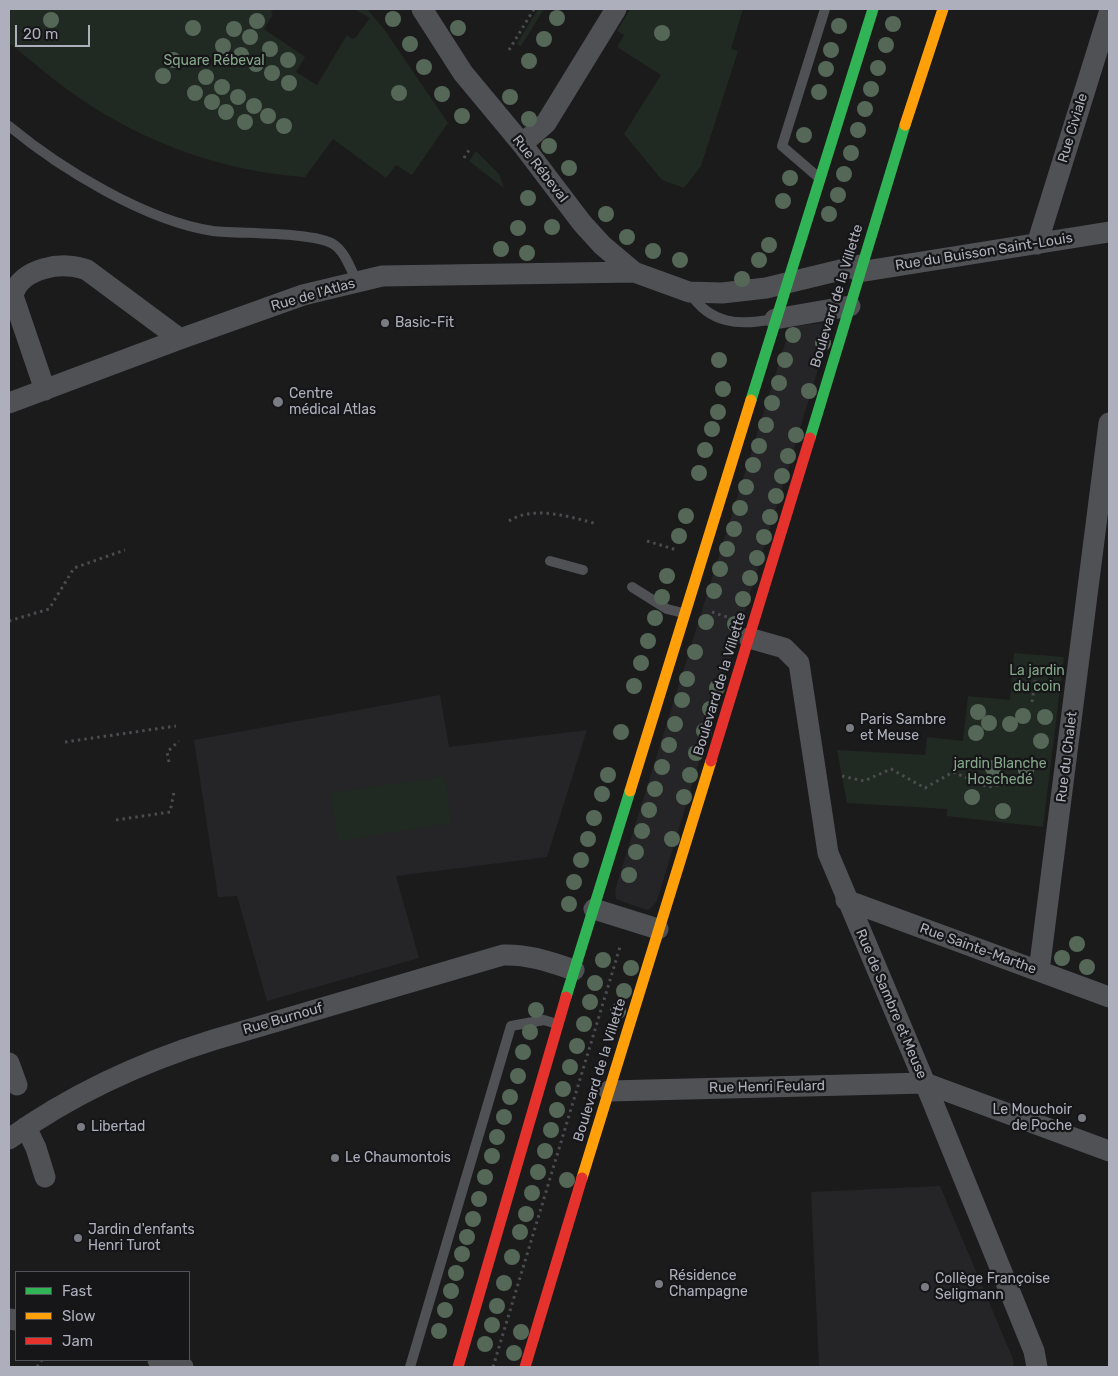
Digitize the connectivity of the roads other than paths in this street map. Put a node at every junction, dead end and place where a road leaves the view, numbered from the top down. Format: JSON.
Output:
{"nodes":[{"id":1,"x":422,"y":9,"type":"edge"},
{"id":2,"x":616,"y":9,"type":"edge"},
{"id":3,"x":825,"y":9,"type":"edge"},
{"id":4,"x":874,"y":9,"type":"edge"},
{"id":5,"x":943,"y":9,"type":"edge"},
{"id":6,"x":1109,"y":13,"type":"edge"},
{"id":7,"x":9,"y":126,"type":"edge"},
{"id":8,"x":522,"y":144,"type":"junction"},
{"id":9,"x":819,"y":178,"type":"junction"},
{"id":10,"x":1109,"y":232,"type":"edge"},
{"id":11,"x":1037,"y":244,"type":"junction"},
{"id":12,"x":860,"y":269,"type":"junction"},
{"id":13,"x":634,"y":272,"type":"junction"},
{"id":14,"x":357,"y":282,"type":"junction"},
{"id":15,"x":787,"y":282,"type":"junction"},
{"id":16,"x":12,"y":284,"type":"edge"},
{"id":17,"x":689,"y":292,"type":"junction"},
{"id":18,"x":850,"y":306,"type":"junction"},
{"id":19,"x":775,"y":319,"type":"junction"},
{"id":20,"x":180,"y":339,"type":"junction"},
{"id":21,"x":45,"y":390,"type":"junction"},
{"id":22,"x":9,"y":404,"type":"edge"},
{"id":23,"x":1109,"y":423,"type":"edge"},
{"id":24,"x":1103,"y":537,"type":"edge"},
{"id":25,"x":550,"y":561,"type":"dead end"},
{"id":26,"x":583,"y":570,"type":"dead end"},
{"id":27,"x":632,"y":587,"type":"dead end"},
{"id":28,"x":686,"y":608,"type":"junction"},
{"id":29,"x":752,"y":632,"type":"junction"},
{"id":30,"x":846,"y":900,"type":"junction"},
{"id":31,"x":594,"y":909,"type":"junction"},
{"id":32,"x":658,"y":929,"type":"junction"},
{"id":33,"x":574,"y":970,"type":"junction"},
{"id":34,"x":1039,"y":971,"type":"junction"},
{"id":35,"x":1109,"y":997,"type":"edge"},
{"id":36,"x":558,"y":1024,"type":"junction"},
{"id":37,"x":9,"y":1063,"type":"edge"},
{"id":38,"x":925,"y":1084,"type":"junction"},
{"id":39,"x":17,"y":1085,"type":"dead end"},
{"id":40,"x":609,"y":1091,"type":"junction"},
{"id":41,"x":26,"y":1127,"type":"junction"},
{"id":42,"x":9,"y":1139,"type":"edge"},
{"id":43,"x":1109,"y":1151,"type":"edge"},
{"id":44,"x":45,"y":1177,"type":"dead end"},
{"id":45,"x":162,"y":1361,"type":"edge"},
{"id":46,"x":183,"y":1367,"type":"edge"},
{"id":47,"x":410,"y":1367,"type":"edge"},
{"id":48,"x":458,"y":1367,"type":"edge"},
{"id":49,"x":525,"y":1367,"type":"edge"},
{"id":50,"x":1037,"y":1367,"type":"edge"}],
"edges":[{"from":1,"to":8,"type":"street","name":"Rue Rébeval"},
{"from":2,"to":8,"type":"street"},
{"from":3,"to":9,"type":"lane"},
{"from":4,"to":9,"type":"main road"},
{"from":5,"to":12,"type":"main road","name":"Boulevard de la Villette"},
{"from":6,"to":11,"type":"street","name":"Rue Civiale"},
{"from":7,"to":14,"type":"lane"},
{"from":8,"to":13,"type":"street","name":"Rue Rébeval"},
{"from":9,"to":15,"type":"main road"},
{"from":10,"to":11,"type":"street","name":"Rue du Buisson Saint-Louis"},
{"from":11,"to":12,"type":"street","name":"Rue du Buisson Saint-Louis"},
{"from":12,"to":15,"type":"street","name":"Rue Rébeval"},
{"from":12,"to":18,"type":"main road","name":"Boulevard de la Villette"},
{"from":13,"to":14,"type":"street","name":"Rue de l'Atlas"},
{"from":13,"to":17,"type":"street","name":"Rue Rébeval"},
{"from":14,"to":20,"type":"street","name":"Rue de l'Atlas"},
{"from":15,"to":17,"type":"street","name":"Rue Rébeval"},
{"from":15,"to":19,"type":"main road"},
{"from":16,"to":20,"type":"street"},
{"from":16,"to":21,"type":"street"},
{"from":17,"to":19,"type":"lane"},
{"from":18,"to":19,"type":"street"},
{"from":18,"to":29,"type":"main road","name":"Boulevard de la Villette"},
{"from":19,"to":28,"type":"main road"},
{"from":20,"to":21,"type":"street","name":"Rue de l'Atlas"},
{"from":21,"to":22,"type":"street","name":"Rue de l'Atlas"},
{"from":23,"to":24,"type":"street","name":"Rue du Chalet"},
{"from":24,"to":34,"type":"street","name":"Rue du Chalet"},
{"from":25,"to":26,"type":"lane"},
{"from":27,"to":28,"type":"lane"},
{"from":28,"to":31,"type":"main road"},
{"from":29,"to":30,"type":"street","name":"Rue de Sambre et Meuse"},
{"from":29,"to":32,"type":"main road","name":"Boulevard de la Villette"},
{"from":30,"to":34,"type":"street","name":"Rue Sainte-Marthe"},
{"from":30,"to":38,"type":"street","name":"Rue de Sambre et Meuse"},
{"from":31,"to":32,"type":"street"},
{"from":31,"to":33,"type":"main road"},
{"from":32,"to":40,"type":"main road","name":"Boulevard de la Villette"},
{"from":33,"to":36,"type":"main road"},
{"from":33,"to":41,"type":"street","name":"Rue Burnouf"},
{"from":34,"to":35,"type":"street","name":"Rue Sainte-Marthe"},
{"from":36,"to":47,"type":"lane"},
{"from":36,"to":48,"type":"main road"},
{"from":37,"to":39,"type":"street"},
{"from":38,"to":40,"type":"street","name":"Rue Henri Feulard"},
{"from":38,"to":43,"type":"street"},
{"from":38,"to":50,"type":"street","name":"Rue de Sambre et Meuse"},
{"from":40,"to":49,"type":"main road","name":"Boulevard de la Villette"},
{"from":41,"to":42,"type":"street","name":"Rue Burnouf"},
{"from":41,"to":44,"type":"street"},
{"from":45,"to":46,"type":"street"}]}
